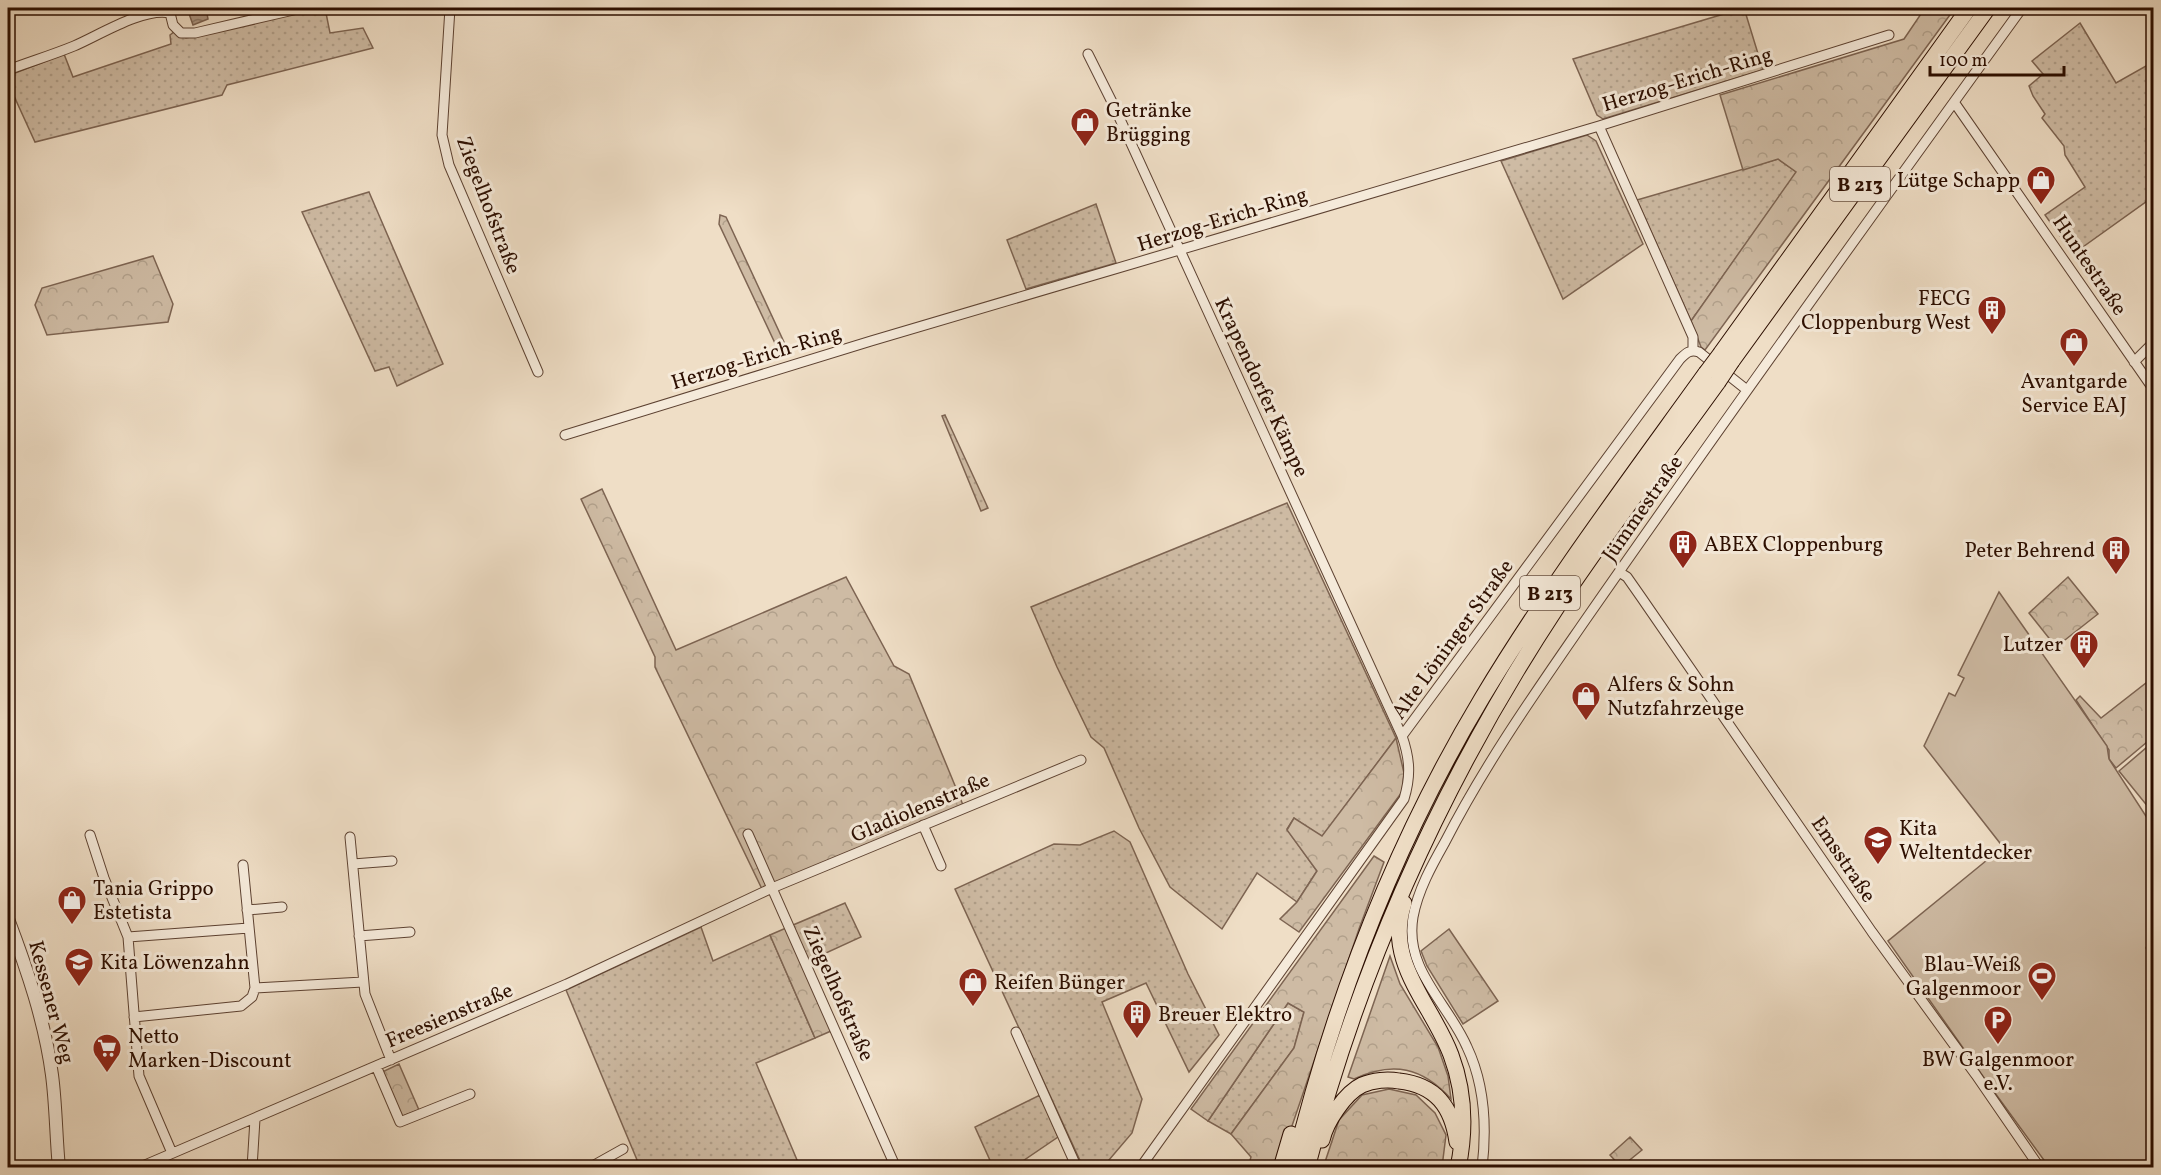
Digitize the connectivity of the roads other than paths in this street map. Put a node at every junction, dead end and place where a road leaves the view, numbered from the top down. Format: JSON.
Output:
{"nodes":[{"id":1,"x":302,"y":8,"type":"edge"},
{"id":2,"x":450,"y":8,"type":"edge"},
{"id":3,"x":1969,"y":8,"type":"edge"},
{"id":4,"x":1988,"y":8,"type":"edge"},
{"id":5,"x":2022,"y":8,"type":"edge"},
{"id":6,"x":1888,"y":35,"type":"dead end"},
{"id":7,"x":1088,"y":54,"type":"dead end"},
{"id":8,"x":8,"y":70,"type":"edge"},
{"id":9,"x":1954,"y":102,"type":"junction"},
{"id":10,"x":1599,"y":126,"type":"junction"},
{"id":11,"x":1179,"y":251,"type":"junction"},
{"id":12,"x":2154,"y":342,"type":"edge"},
{"id":13,"x":1693,"y":350,"type":"junction"},
{"id":14,"x":1727,"y":357,"type":"junction"},
{"id":15,"x":2134,"y":362,"type":"junction"},
{"id":16,"x":538,"y":372,"type":"dead end"},
{"id":17,"x":1712,"y":378,"type":"junction"},
{"id":18,"x":1747,"y":390,"type":"junction"},
{"id":19,"x":2154,"y":390,"type":"edge"},
{"id":20,"x":565,"y":435,"type":"dead end"},
{"id":21,"x":1619,"y":572,"type":"junction"},
{"id":22,"x":1402,"y":736,"type":"junction"},
{"id":23,"x":1081,"y":760,"type":"dead end"},
{"id":24,"x":1450,"y":789,"type":"junction"},
{"id":25,"x":922,"y":825,"type":"junction"},
{"id":26,"x":748,"y":834,"type":"dead end"},
{"id":27,"x":90,"y":835,"type":"dead end"},
{"id":28,"x":350,"y":837,"type":"dead end"},
{"id":29,"x":392,"y":861,"type":"dead end"},
{"id":30,"x":353,"y":864,"type":"junction"},
{"id":31,"x":243,"y":865,"type":"dead end"},
{"id":32,"x":941,"y":866,"type":"dead end"},
{"id":33,"x":772,"y":888,"type":"junction"},
{"id":34,"x":282,"y":907,"type":"dead end"},
{"id":35,"x":247,"y":910,"type":"junction"},
{"id":36,"x":8,"y":919,"type":"edge"},
{"id":37,"x":249,"y":928,"type":"junction"},
{"id":38,"x":410,"y":932,"type":"dead end"},
{"id":39,"x":359,"y":936,"type":"junction"},
{"id":40,"x":128,"y":937,"type":"junction"},
{"id":41,"x":363,"y":982,"type":"junction"},
{"id":42,"x":255,"y":988,"type":"junction"},
{"id":43,"x":134,"y":1017,"type":"junction"},
{"id":44,"x":1016,"y":1032,"type":"dead end"},
{"id":45,"x":391,"y":1060,"type":"junction"},
{"id":46,"x":376,"y":1066,"type":"junction"},
{"id":47,"x":470,"y":1094,"type":"dead end"},
{"id":48,"x":1309,"y":1101,"type":"junction"},
{"id":49,"x":255,"y":1119,"type":"junction"},
{"id":50,"x":623,"y":1149,"type":"dead end"},
{"id":51,"x":172,"y":1153,"type":"junction"},
{"id":52,"x":1459,"y":1162,"type":"edge"},
{"id":53,"x":59,"y":1167,"type":"edge"},
{"id":54,"x":138,"y":1167,"type":"edge"},
{"id":55,"x":252,"y":1167,"type":"edge"},
{"id":56,"x":590,"y":1167,"type":"edge"},
{"id":57,"x":893,"y":1167,"type":"edge"},
{"id":58,"x":1077,"y":1167,"type":"edge"},
{"id":59,"x":1140,"y":1167,"type":"edge"},
{"id":60,"x":1281,"y":1167,"type":"edge"},
{"id":61,"x":1293,"y":1167,"type":"edge"},
{"id":62,"x":1307,"y":1167,"type":"edge"},
{"id":63,"x":1314,"y":1167,"type":"edge"},
{"id":64,"x":1482,"y":1167,"type":"edge"},
{"id":65,"x":2040,"y":1167,"type":"edge"}],
"edges":[{"from":1,"to":8,"type":"street"},
{"from":2,"to":16,"type":"street","name":"Ziegelhofstraße"},
{"from":3,"to":14,"type":"highway","number":"B 213"},
{"from":4,"to":14,"type":"highway","number":"B 213"},
{"from":5,"to":9,"type":"street","name":"Jümmestraße"},
{"from":6,"to":10,"type":"street","name":"Herzog-Erich-Ring"},
{"from":7,"to":11,"type":"street","name":"Krapendorfer Kämpe"},
{"from":9,"to":15,"type":"street","name":"Huntestraße"},
{"from":9,"to":18,"type":"street","name":"Jümmestraße"},
{"from":10,"to":11,"type":"street","name":"Herzog-Erich-Ring"},
{"from":10,"to":13,"type":"street"},
{"from":11,"to":20,"type":"street","name":"Herzog-Erich-Ring"},
{"from":11,"to":22,"type":"street","name":"Krapendorfer Kämpe"},
{"from":12,"to":15,"type":"street"},
{"from":13,"to":18,"type":"street"},
{"from":13,"to":22,"type":"street","name":"Alte Löninger Straße"},
{"from":14,"to":17,"type":"highway","number":"B 213","bridge":true},
{"from":15,"to":19,"type":"street","name":"Huntestraße"},
{"from":17,"to":24,"type":"highway","number":"B 213"},
{"from":17,"to":48,"type":"highway","number":"B 213"},
{"from":18,"to":21,"type":"street","name":"Jümmestraße"},
{"from":21,"to":64,"type":"street","name":"Jümmestraße"},
{"from":21,"to":65,"type":"street","name":"Emsstraße"},
{"from":22,"to":59,"type":"street","name":"Alte Löninger Straße"},
{"from":23,"to":25,"type":"street","name":"Gladiolenstraße"},
{"from":24,"to":52,"type":"highway","number":"B 213"},
{"from":24,"to":62,"type":"highway","number":"B 213"},
{"from":25,"to":32,"type":"street"},
{"from":25,"to":33,"type":"street","name":"Gladiolenstraße"},
{"from":26,"to":33,"type":"street","name":"Ziegelhofstraße"},
{"from":27,"to":40,"type":"street"},
{"from":28,"to":30,"type":"street"},
{"from":29,"to":30,"type":"street"},
{"from":30,"to":39,"type":"street"},
{"from":31,"to":35,"type":"street"},
{"from":33,"to":45,"type":"street","name":"Freesienstraße"},
{"from":33,"to":57,"type":"street","name":"Ziegelhofstraße"},
{"from":34,"to":35,"type":"street"},
{"from":35,"to":37,"type":"street"},
{"from":36,"to":53,"type":"street","name":"Kessener Weg"},
{"from":37,"to":40,"type":"street"},
{"from":37,"to":42,"type":"street"},
{"from":38,"to":39,"type":"street"},
{"from":39,"to":41,"type":"street"},
{"from":40,"to":43,"type":"street"},
{"from":41,"to":42,"type":"street"},
{"from":41,"to":45,"type":"street"},
{"from":42,"to":43,"type":"street"},
{"from":43,"to":51,"type":"street"},
{"from":44,"to":58,"type":"street"},
{"from":45,"to":46,"type":"street","name":"Freesienstraße"},
{"from":46,"to":47,"type":"street"},
{"from":46,"to":49,"type":"street","name":"Freesienstraße"},
{"from":48,"to":60,"type":"highway"},
{"from":48,"to":61,"type":"highway","number":"B 213"},
{"from":49,"to":51,"type":"street","name":"Freesienstraße"},
{"from":49,"to":55,"type":"street"},
{"from":50,"to":56,"type":"street"},
{"from":51,"to":54,"type":"street","name":"Freesienstraße"},
{"from":52,"to":63,"type":"highway"}]}
